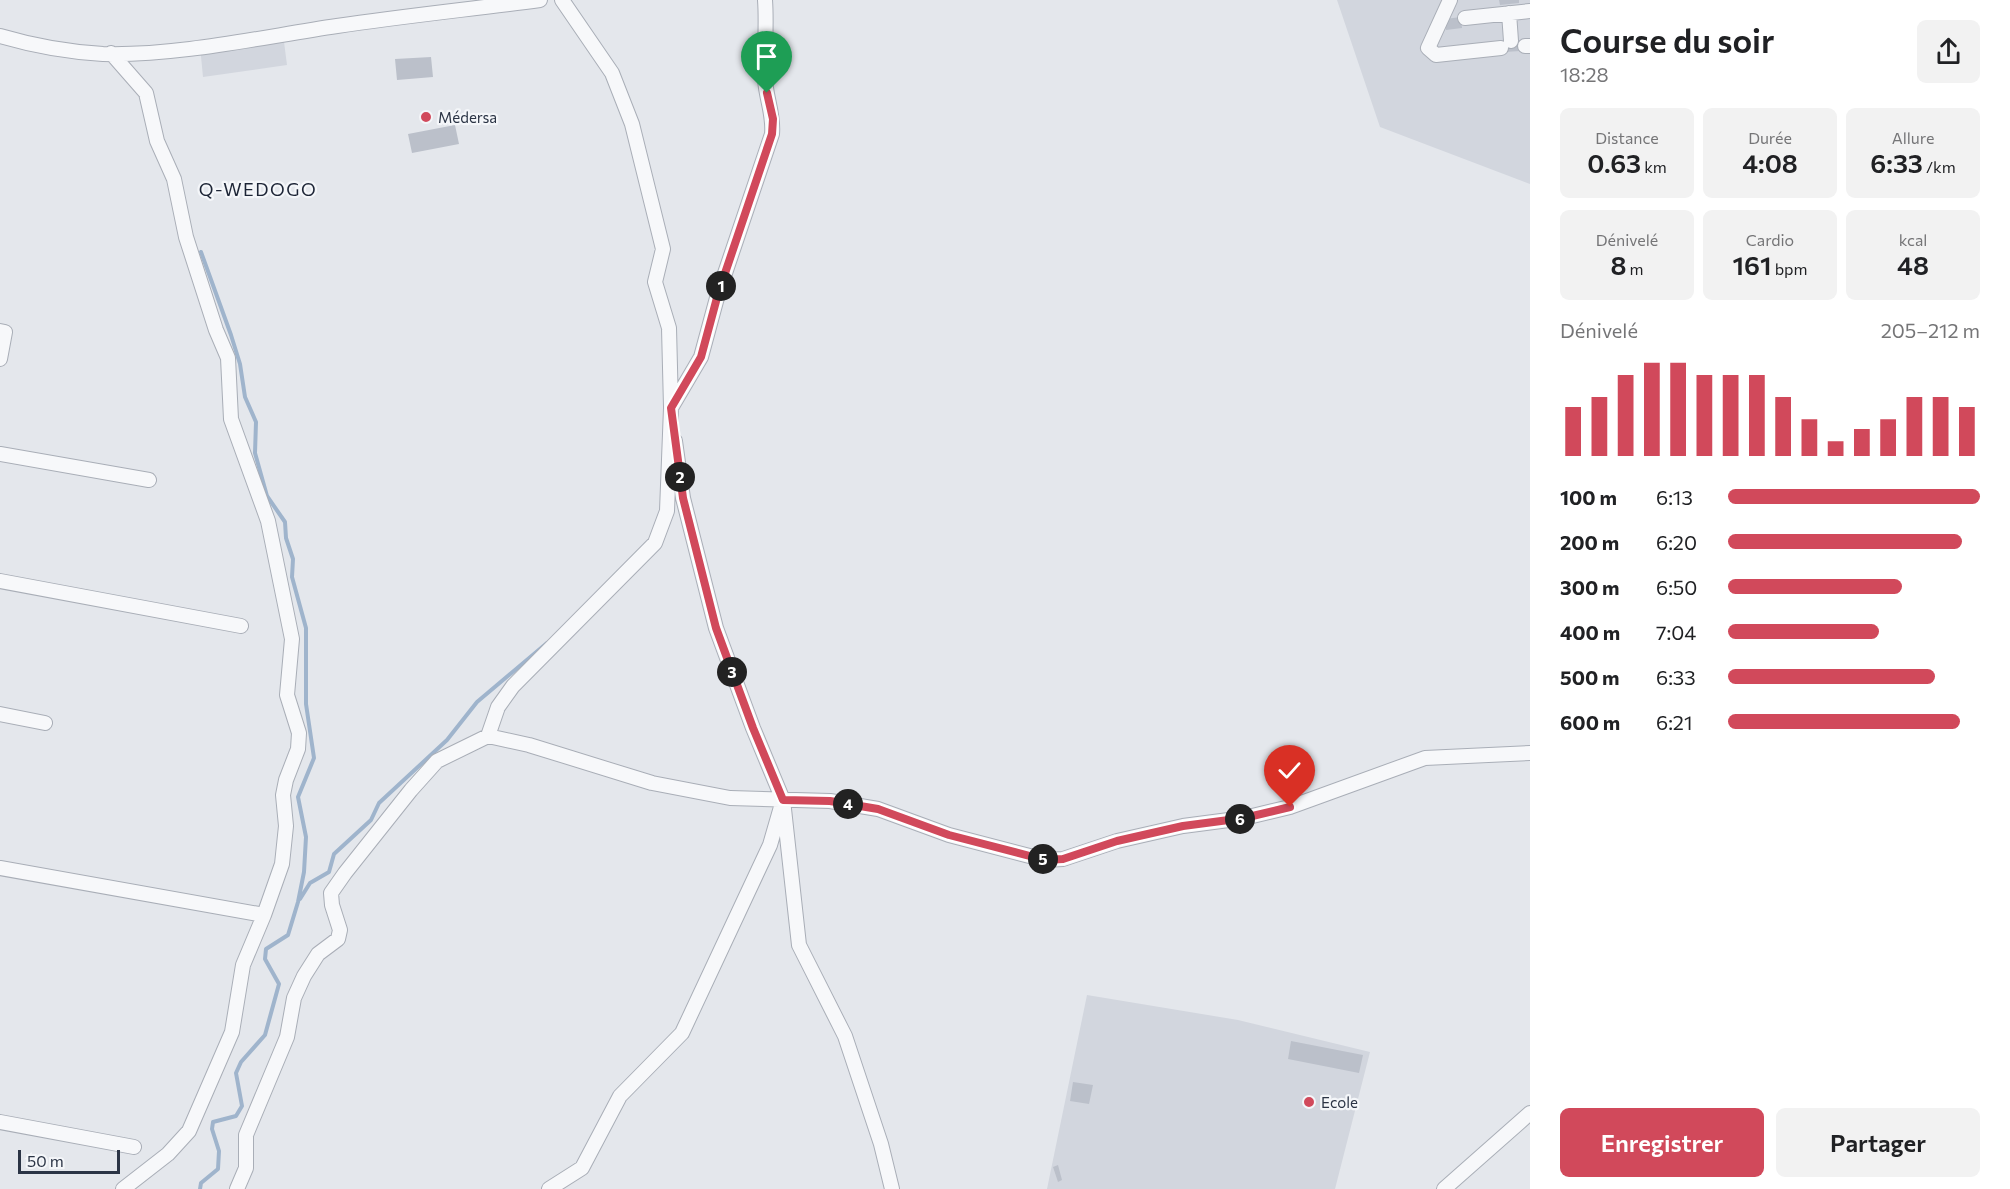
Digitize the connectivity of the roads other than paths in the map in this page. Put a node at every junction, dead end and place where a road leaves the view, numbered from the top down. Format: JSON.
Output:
{"nodes":[{"id":1,"x":540,"y":0,"type":"edge"},
{"id":2,"x":562,"y":0,"type":"edge"},
{"id":3,"x":765,"y":0,"type":"edge"},
{"id":4,"x":1450,"y":0,"type":"edge"},
{"id":5,"x":1530,"y":11,"type":"edge"},
{"id":6,"x":1509,"y":13,"type":"junction"},
{"id":7,"x":1465,"y":18,"type":"dead end"},
{"id":8,"x":0,"y":36,"type":"edge"},
{"id":9,"x":111,"y":53,"type":"junction"},
{"id":10,"x":0,"y":331,"type":"edge"},
{"id":11,"x":0,"y":359,"type":"edge"},
{"id":12,"x":671,"y":408,"type":"junction"},
{"id":13,"x":0,"y":454,"type":"edge"},
{"id":14,"x":149,"y":480,"type":"dead end"},
{"id":15,"x":0,"y":580,"type":"edge"},
{"id":16,"x":241,"y":626,"type":"dead end"},
{"id":17,"x":0,"y":714,"type":"edge"},
{"id":18,"x":45,"y":723,"type":"dead end"},
{"id":19,"x":488,"y":736,"type":"junction"},
{"id":20,"x":1530,"y":753,"type":"edge"},
{"id":21,"x":783,"y":800,"type":"junction"},
{"id":22,"x":0,"y":868,"type":"edge"},
{"id":23,"x":264,"y":915,"type":"junction"},
{"id":24,"x":1530,"y":1113,"type":"edge"},
{"id":25,"x":0,"y":1122,"type":"edge"},
{"id":26,"x":134,"y":1147,"type":"dead end"},
{"id":27,"x":123,"y":1189,"type":"edge"},
{"id":28,"x":237,"y":1189,"type":"edge"},
{"id":29,"x":549,"y":1189,"type":"edge"},
{"id":30,"x":891,"y":1189,"type":"edge"},
{"id":31,"x":1444,"y":1189,"type":"edge"}],
"edges":[{"from":1,"to":9,"type":"street"},
{"from":2,"to":12,"type":"street"},
{"from":3,"to":12,"type":"street"},
{"from":4,"to":6,"type":"street"},
{"from":5,"to":6,"type":"street"},
{"from":6,"to":7,"type":"street"},
{"from":8,"to":9,"type":"street"},
{"from":9,"to":23,"type":"street"},
{"from":10,"to":11,"type":"street"},
{"from":12,"to":19,"type":"street"},
{"from":12,"to":21,"type":"street"},
{"from":13,"to":14,"type":"street"},
{"from":15,"to":16,"type":"street"},
{"from":17,"to":18,"type":"street"},
{"from":19,"to":21,"type":"street"},
{"from":19,"to":28,"type":"street"},
{"from":20,"to":21,"type":"street"},
{"from":21,"to":29,"type":"street"},
{"from":21,"to":30,"type":"street"},
{"from":22,"to":23,"type":"street"},
{"from":23,"to":27,"type":"street"},
{"from":24,"to":31,"type":"street"},
{"from":25,"to":26,"type":"street"}]}
